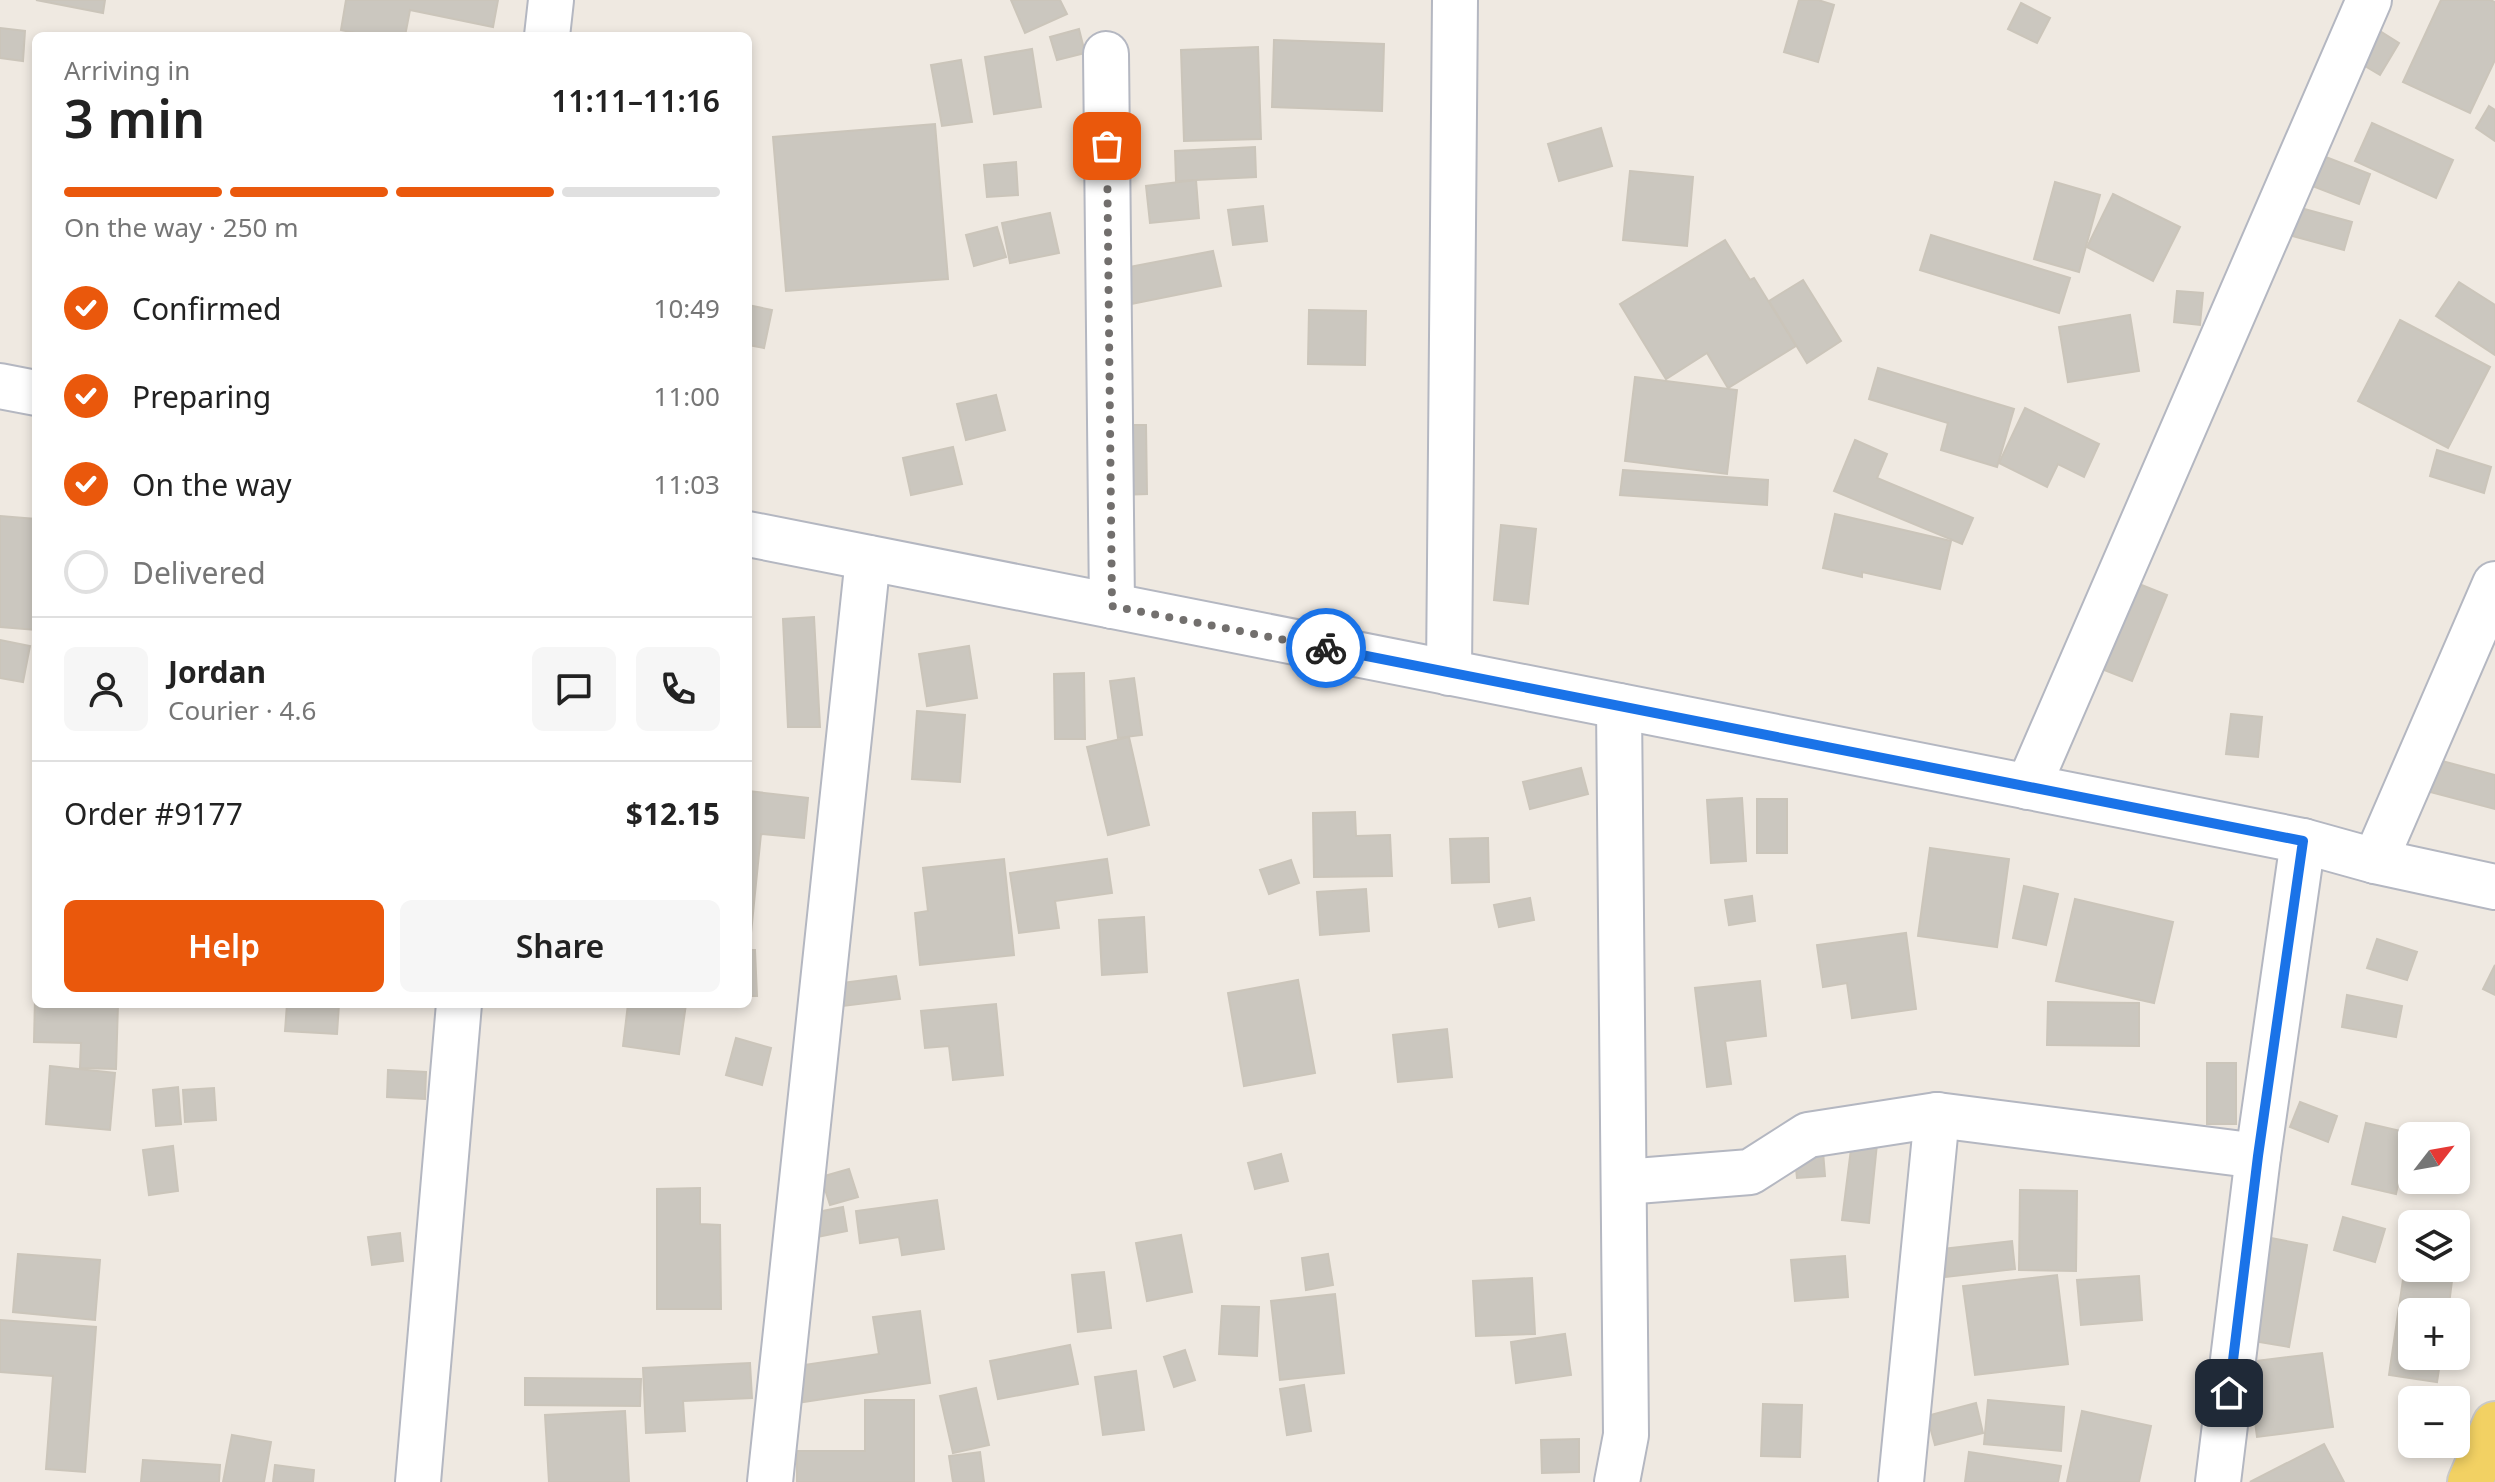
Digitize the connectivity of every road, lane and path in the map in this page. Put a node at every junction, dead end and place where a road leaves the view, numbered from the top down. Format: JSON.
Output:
{"nodes":[{"id":1,"x":551,"y":0,"type":"edge"},
{"id":2,"x":1455,"y":0,"type":"edge"},
{"id":3,"x":2369,"y":0,"type":"edge"},
{"id":4,"x":547,"y":32,"type":"edge"},
{"id":5,"x":1106,"y":54,"type":"dead end"},
{"id":6,"x":0,"y":386,"type":"edge"},
{"id":7,"x":32,"y":392,"type":"edge"},
{"id":8,"x":752,"y":535,"type":"edge"},
{"id":9,"x":868,"y":558,"type":"junction"},
{"id":10,"x":2495,"y":584,"type":"edge"},
{"id":11,"x":1112,"y":606,"type":"junction"},
{"id":12,"x":1449,"y":673,"type":"junction"},
{"id":13,"x":1619,"y":706,"type":"junction"},
{"id":14,"x":2028,"y":787,"type":"junction"},
{"id":15,"x":2303,"y":841,"type":"junction"},
{"id":16,"x":2375,"y":861,"type":"junction"},
{"id":17,"x":2495,"y":887,"type":"edge"},
{"id":18,"x":459,"y":1008,"type":"edge"},
{"id":19,"x":1937,"y":1115,"type":"junction"},
{"id":20,"x":2258,"y":1156,"type":"junction"},
{"id":21,"x":1624,"y":1182,"type":"junction"},
{"id":22,"x":2495,"y":1424,"type":"edge"},
{"id":23,"x":418,"y":1482,"type":"edge"},
{"id":24,"x":770,"y":1482,"type":"edge"},
{"id":25,"x":1617,"y":1482,"type":"edge"},
{"id":26,"x":1901,"y":1482,"type":"edge"},
{"id":27,"x":2218,"y":1482,"type":"edge"},
{"id":28,"x":2470,"y":1482,"type":"edge"}],
"edges":[{"from":1,"to":4,"type":"street"},
{"from":2,"to":12,"type":"street"},
{"from":3,"to":14,"type":"street"},
{"from":5,"to":11,"type":"street"},
{"from":6,"to":7,"type":"street"},
{"from":8,"to":9,"type":"street"},
{"from":9,"to":11,"type":"street"},
{"from":9,"to":24,"type":"street"},
{"from":10,"to":16,"type":"street"},
{"from":11,"to":12,"type":"street"},
{"from":12,"to":13,"type":"street"},
{"from":13,"to":14,"type":"street"},
{"from":13,"to":21,"type":"street"},
{"from":14,"to":15,"type":"street"},
{"from":15,"to":16,"type":"street"},
{"from":15,"to":20,"type":"street"},
{"from":16,"to":17,"type":"street"},
{"from":18,"to":23,"type":"street"},
{"from":19,"to":20,"type":"street"},
{"from":19,"to":21,"type":"street"},
{"from":19,"to":26,"type":"street"},
{"from":20,"to":27,"type":"street"},
{"from":21,"to":25,"type":"street"},
{"from":22,"to":28,"type":"main road"}]}
